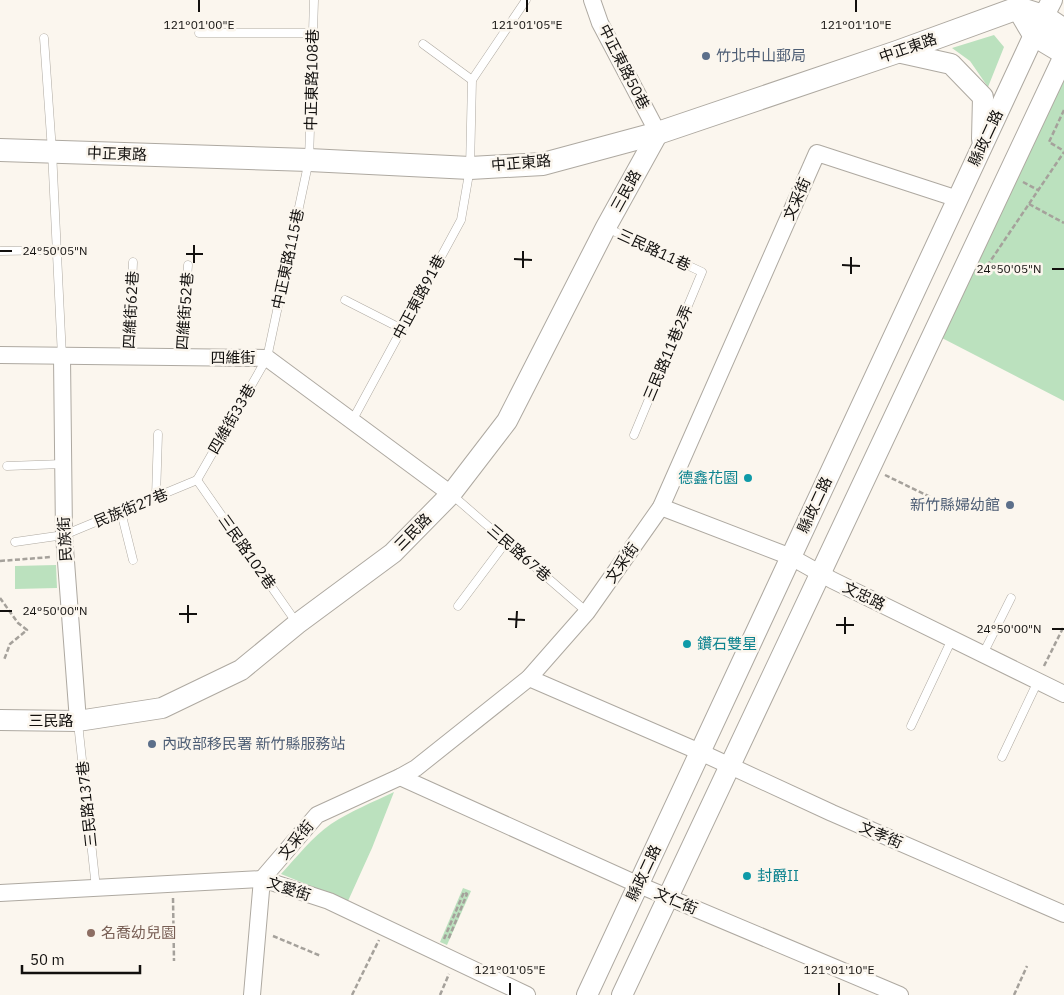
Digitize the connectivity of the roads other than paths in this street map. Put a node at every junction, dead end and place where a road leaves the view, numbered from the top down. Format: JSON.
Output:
{"nodes":[{"id":1,"x":314,"y":0,"type":"edge"},
{"id":2,"x":526,"y":0,"type":"edge"},
{"id":3,"x":592,"y":0,"type":"edge"},
{"id":4,"x":1012,"y":4,"type":"edge"},
{"id":5,"x":1043,"y":17,"type":"edge"},
{"id":6,"x":1064,"y":30,"type":"edge"},
{"id":7,"x":199,"y":33,"type":"dead end"},
{"id":8,"x":312,"y":33,"type":"junction"},
{"id":9,"x":44,"y":38,"type":"dead end"},
{"id":10,"x":423,"y":44,"type":"dead end"},
{"id":11,"x":897,"y":52,"type":"junction"},
{"id":12,"x":1064,"y":54,"type":"edge"},
{"id":13,"x":472,"y":80,"type":"junction"},
{"id":14,"x":658,"y":133,"type":"junction"},
{"id":15,"x":981,"y":149,"type":"junction"},
{"id":16,"x":0,"y":150,"type":"edge"},
{"id":17,"x":52,"y":151,"type":"junction"},
{"id":18,"x":309,"y":160,"type":"junction"},
{"id":19,"x":470,"y":168,"type":"junction"},
{"id":20,"x":958,"y":199,"type":"junction"},
{"id":21,"x":606,"y":228,"type":"junction"},
{"id":22,"x":57,"y":250,"type":"junction"},
{"id":23,"x":0,"y":252,"type":"edge"},
{"id":24,"x":134,"y":262,"type":"dead end"},
{"id":25,"x":188,"y":265,"type":"dead end"},
{"id":26,"x":702,"y":272,"type":"joint"},
{"id":27,"x":346,"y":300,"type":"dead end"},
{"id":28,"x":402,"y":329,"type":"junction"},
{"id":29,"x":0,"y":355,"type":"edge"},
{"id":30,"x":62,"y":357,"type":"junction"},
{"id":31,"x":129,"y":357,"type":"junction"},
{"id":32,"x":181,"y":358,"type":"junction"},
{"id":33,"x":267,"y":358,"type":"junction"},
{"id":34,"x":352,"y":421,"type":"junction"},
{"id":35,"x":158,"y":434,"type":"dead end"},
{"id":36,"x":634,"y":435,"type":"dead end"},
{"id":37,"x":63,"y":464,"type":"junction"},
{"id":38,"x":7,"y":466,"type":"dead end"},
{"id":39,"x":197,"y":480,"type":"junction"},
{"id":40,"x":451,"y":494,"type":"junction"},
{"id":41,"x":156,"y":497,"type":"junction"},
{"id":42,"x":661,"y":506,"type":"junction"},
{"id":43,"x":121,"y":512,"type":"junction"},
{"id":44,"x":64,"y":535,"type":"junction"},
{"id":45,"x":15,"y":542,"type":"dead end"},
{"id":46,"x":506,"y":542,"type":"junction"},
{"id":47,"x":791,"y":556,"type":"junction"},
{"id":48,"x":132,"y":560,"type":"dead end"},
{"id":49,"x":821,"y":573,"type":"junction"},
{"id":50,"x":1011,"y":598,"type":"dead end"},
{"id":51,"x":458,"y":606,"type":"dead end"},
{"id":52,"x":587,"y":612,"type":"junction"},
{"id":53,"x":297,"y":624,"type":"junction"},
{"id":54,"x":952,"y":639,"type":"junction"},
{"id":55,"x":984,"y":654,"type":"junction"},
{"id":56,"x":1041,"y":674,"type":"junction"},
{"id":57,"x":529,"y":678,"type":"junction"},
{"id":58,"x":1064,"y":694,"type":"edge"},
{"id":59,"x":0,"y":720,"type":"edge"},
{"id":60,"x":78,"y":721,"type":"junction"},
{"id":61,"x":912,"y":726,"type":"dead end"},
{"id":62,"x":700,"y":752,"type":"junction"},
{"id":63,"x":1002,"y":758,"type":"dead end"},
{"id":64,"x":730,"y":766,"type":"junction"},
{"id":65,"x":400,"y":777,"type":"junction"},
{"id":66,"x":262,"y":879,"type":"junction"},
{"id":67,"x":638,"y":885,"type":"junction"},
{"id":68,"x":96,"y":888,"type":"junction"},
{"id":69,"x":0,"y":893,"type":"edge"},
{"id":70,"x":668,"y":898,"type":"junction"},
{"id":71,"x":1064,"y":914,"type":"edge"},
{"id":72,"x":252,"y":995,"type":"edge"},
{"id":73,"x":527,"y":995,"type":"edge"},
{"id":74,"x":587,"y":995,"type":"edge"},
{"id":75,"x":622,"y":995,"type":"edge"},
{"id":76,"x":900,"y":995,"type":"edge"}],
"edges":[{"from":1,"to":8,"type":"lane","name":"中正東路108巷"},
{"from":2,"to":13,"type":"lane"},
{"from":3,"to":14,"type":"street","name":"中正東路50巷"},
{"from":4,"to":5,"type":"main road"},
{"from":4,"to":11,"type":"main road","name":"中正東路"},
{"from":5,"to":6,"type":"main road"},
{"from":5,"to":12,"type":"main road"},
{"from":5,"to":15,"type":"street","name":"縣政二路"},
{"from":7,"to":8,"type":"lane"},
{"from":8,"to":18,"type":"lane","name":"中正東路108巷"},
{"from":9,"to":17,"type":"lane"},
{"from":10,"to":13,"type":"lane"},
{"from":11,"to":14,"type":"main road","name":"中正東路"},
{"from":11,"to":15,"type":"street"},
{"from":12,"to":49,"type":"street"},
{"from":13,"to":19,"type":"lane","name":"中正東路91巷"},
{"from":14,"to":19,"type":"main road","name":"中正東路"},
{"from":14,"to":21,"type":"street","name":"三民路"},
{"from":15,"to":20,"type":"street","name":"縣政二路"},
{"from":16,"to":17,"type":"main road","name":"中正東路"},
{"from":17,"to":18,"type":"main road","name":"中正東路"},
{"from":17,"to":22,"type":"lane"},
{"from":18,"to":19,"type":"main road","name":"中正東路"},
{"from":18,"to":33,"type":"lane","name":"中正東路115巷"},
{"from":19,"to":28,"type":"lane","name":"中正東路91巷"},
{"from":20,"to":42,"type":"street","name":"文采街"},
{"from":20,"to":47,"type":"street","name":"縣政二路"},
{"from":21,"to":26,"type":"lane","name":"三民路11巷"},
{"from":21,"to":40,"type":"street","name":"三民路"},
{"from":22,"to":23,"type":"lane"},
{"from":22,"to":30,"type":"lane"},
{"from":24,"to":31,"type":"lane","name":"四維街62巷"},
{"from":25,"to":32,"type":"lane","name":"四維街52巷"},
{"from":26,"to":36,"type":"lane","name":"三民路11巷2弄"},
{"from":27,"to":28,"type":"lane"},
{"from":28,"to":34,"type":"lane","name":"中正東路91巷"},
{"from":29,"to":30,"type":"street","name":"四維街"},
{"from":30,"to":31,"type":"street","name":"四維街"},
{"from":30,"to":37,"type":"street","name":"民族街"},
{"from":31,"to":32,"type":"street","name":"四維街"},
{"from":32,"to":33,"type":"street","name":"四維街"},
{"from":33,"to":34,"type":"street","name":"四維街"},
{"from":33,"to":39,"type":"lane","name":"四維街33巷"},
{"from":34,"to":40,"type":"street","name":"四維街"},
{"from":35,"to":41,"type":"lane"},
{"from":37,"to":38,"type":"lane"},
{"from":37,"to":44,"type":"street","name":"民族街"},
{"from":39,"to":41,"type":"lane","name":"民族街27巷"},
{"from":39,"to":53,"type":"lane","name":"三民路102巷"},
{"from":40,"to":46,"type":"lane","name":"三民路67巷"},
{"from":40,"to":53,"type":"street","name":"三民路"},
{"from":41,"to":43,"type":"lane","name":"民族街27巷"},
{"from":42,"to":47,"type":"street","name":"文忠路"},
{"from":42,"to":52,"type":"street","name":"文采街"},
{"from":43,"to":44,"type":"lane","name":"民族街27巷"},
{"from":43,"to":48,"type":"lane"},
{"from":44,"to":45,"type":"lane","name":"民族街27巷"},
{"from":44,"to":60,"type":"street","name":"民族街"},
{"from":46,"to":51,"type":"lane"},
{"from":46,"to":52,"type":"lane","name":"三民路67巷"},
{"from":47,"to":49,"type":"street","name":"文忠路"},
{"from":47,"to":62,"type":"street","name":"縣政二路"},
{"from":49,"to":54,"type":"street","name":"文忠路"},
{"from":49,"to":64,"type":"street"},
{"from":50,"to":55,"type":"lane"},
{"from":52,"to":57,"type":"street","name":"文采街"},
{"from":53,"to":60,"type":"street","name":"三民路"},
{"from":54,"to":55,"type":"street","name":"文忠路"},
{"from":54,"to":61,"type":"lane"},
{"from":55,"to":56,"type":"street","name":"文忠路"},
{"from":56,"to":58,"type":"street","name":"文忠路"},
{"from":56,"to":63,"type":"lane"},
{"from":57,"to":62,"type":"street","name":"文孝街"},
{"from":57,"to":65,"type":"street","name":"文采街"},
{"from":59,"to":60,"type":"street","name":"三民路"},
{"from":60,"to":68,"type":"lane","name":"三民路137巷"},
{"from":62,"to":64,"type":"street","name":"文孝街"},
{"from":62,"to":67,"type":"street","name":"縣政二路"},
{"from":64,"to":70,"type":"street"},
{"from":64,"to":71,"type":"street","name":"文孝街"},
{"from":65,"to":66,"type":"street","name":"文采街"},
{"from":65,"to":67,"type":"street","name":"文仁街"},
{"from":66,"to":68,"type":"street","name":"文愛街"},
{"from":66,"to":72,"type":"street"},
{"from":66,"to":73,"type":"street","name":"文愛街"},
{"from":67,"to":70,"type":"street","name":"文仁街"},
{"from":67,"to":74,"type":"street","name":"縣政二路"},
{"from":68,"to":69,"type":"street","name":"文愛街"},
{"from":70,"to":75,"type":"street"},
{"from":70,"to":76,"type":"street","name":"文仁街"}]}
